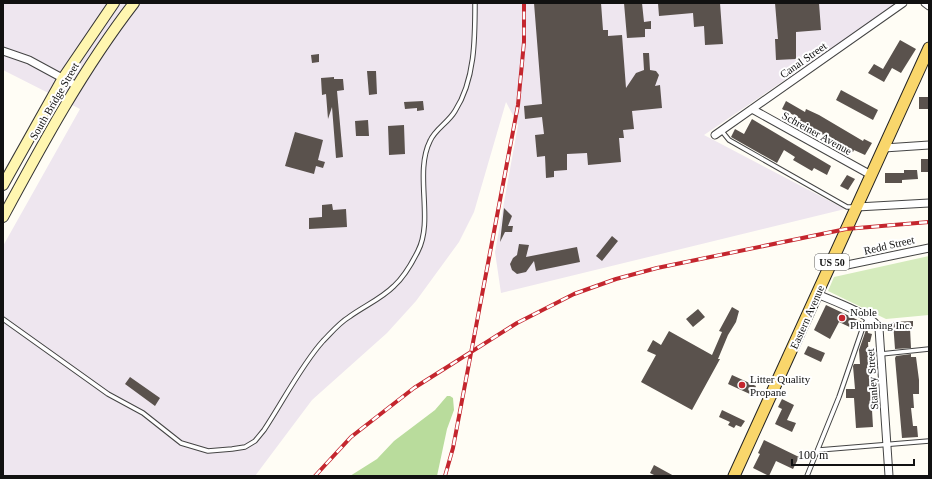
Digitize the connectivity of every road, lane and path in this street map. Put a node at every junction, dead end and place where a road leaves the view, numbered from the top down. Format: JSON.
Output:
{"nodes":[{"id":1,"x":114,"y":3,"type":"edge"},
{"id":2,"x":134,"y":3,"type":"edge"},
{"id":3,"x":475,"y":3,"type":"edge"},
{"id":4,"x":903,"y":3,"type":"edge"},
{"id":5,"x":925,"y":3,"type":"edge"},
{"id":6,"x":929,"y":6,"type":"edge"},
{"id":7,"x":929,"y":48,"type":"edge"},
{"id":8,"x":3,"y":50,"type":"edge"},
{"id":9,"x":63,"y":78,"type":"junction"},
{"id":10,"x":77,"y":86,"type":"junction"},
{"id":11,"x":752,"y":109,"type":"junction"},
{"id":12,"x":718,"y":133,"type":"joint"},
{"id":13,"x":929,"y":145,"type":"edge"},
{"id":14,"x":884,"y":148,"type":"junction"},
{"id":15,"x":871,"y":176,"type":"junction"},
{"id":16,"x":3,"y":186,"type":"edge"},
{"id":17,"x":929,"y":203,"type":"edge"},
{"id":18,"x":857,"y":207,"type":"junction"},
{"id":19,"x":3,"y":216,"type":"edge"},
{"id":20,"x":929,"y":248,"type":"edge"},
{"id":21,"x":831,"y":264,"type":"junction"},
{"id":22,"x":817,"y":294,"type":"junction"},
{"id":23,"x":868,"y":318,"type":"junction"},
{"id":24,"x":3,"y":319,"type":"edge"},
{"id":25,"x":929,"y":349,"type":"edge"},
{"id":26,"x":881,"y":354,"type":"junction"},
{"id":27,"x":929,"y":441,"type":"edge"},
{"id":28,"x":887,"y":444,"type":"junction"},
{"id":29,"x":819,"y":450,"type":"junction"},
{"id":30,"x":734,"y":476,"type":"edge"},
{"id":31,"x":807,"y":476,"type":"edge"},
{"id":32,"x":889,"y":476,"type":"edge"}],
"edges":[{"from":1,"to":9,"type":"main road","name":"South Bridge Street"},
{"from":2,"to":10,"type":"main road","name":"South Bridge Street"},
{"from":3,"to":24,"type":"lane"},
{"from":4,"to":11,"type":"street","name":"Canal Street"},
{"from":5,"to":6,"type":"street"},
{"from":7,"to":14,"type":"main road","name":"Eastern Avenue","number":"US 50"},
{"from":8,"to":9,"type":"street"},
{"from":9,"to":10,"type":"street"},
{"from":9,"to":16,"type":"main road","name":"South Bridge Street"},
{"from":10,"to":19,"type":"main road","name":"South Bridge Street"},
{"from":11,"to":12,"type":"street","name":"Canal Street"},
{"from":11,"to":15,"type":"street","name":"Schreiner Avenue"},
{"from":12,"to":18,"type":"lane"},
{"from":13,"to":14,"type":"street"},
{"from":14,"to":15,"type":"main road","name":"Eastern Avenue","number":"US 50"},
{"from":15,"to":18,"type":"main road","name":"Eastern Avenue","number":"US 50"},
{"from":17,"to":18,"type":"street"},
{"from":18,"to":21,"type":"main road","name":"Eastern Avenue","number":"US 50"},
{"from":20,"to":21,"type":"street","name":"Redd Street"},
{"from":21,"to":22,"type":"main road","name":"Eastern Avenue","number":"US 50"},
{"from":22,"to":23,"type":"street","name":"Stanley Street"},
{"from":22,"to":30,"type":"main road","name":"Eastern Avenue","number":"US 50"},
{"from":23,"to":26,"type":"street","name":"Stanley Street"},
{"from":23,"to":29,"type":"lane"},
{"from":25,"to":26,"type":"lane"},
{"from":26,"to":28,"type":"street","name":"Stanley Street"},
{"from":27,"to":28,"type":"lane"},
{"from":28,"to":29,"type":"lane"},
{"from":28,"to":32,"type":"street","name":"Stanley Street"},
{"from":29,"to":31,"type":"lane"}]}
